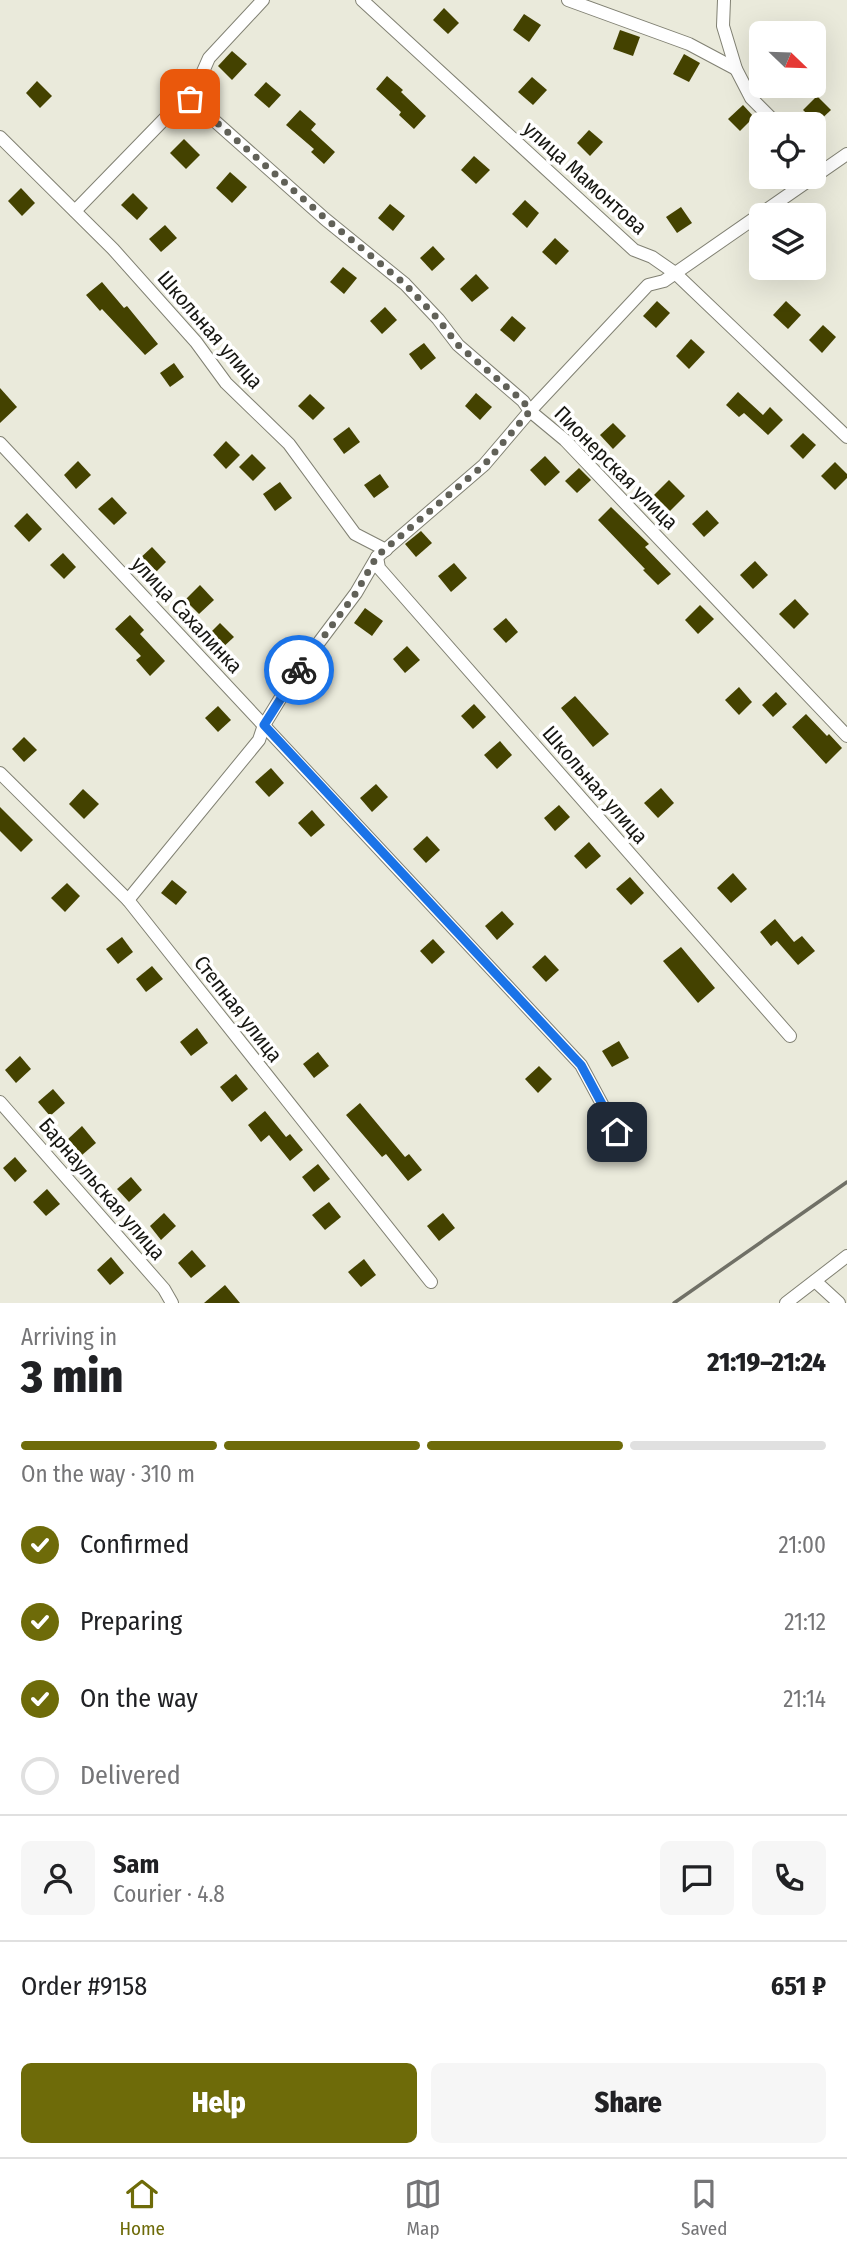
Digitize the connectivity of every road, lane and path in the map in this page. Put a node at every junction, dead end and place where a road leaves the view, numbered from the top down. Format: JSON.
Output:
{"nodes":[{"id":1,"x":263,"y":0,"type":"edge"},
{"id":2,"x":362,"y":0,"type":"edge"},
{"id":3,"x":568,"y":0,"type":"edge"},
{"id":4,"x":724,"y":0,"type":"edge"},
{"id":5,"x":736,"y":69,"type":"junction"},
{"id":6,"x":190,"y":99,"type":"junction"},
{"id":7,"x":765,"y":112,"type":"edge"},
{"id":8,"x":0,"y":137,"type":"edge"},
{"id":9,"x":847,"y":154,"type":"edge"},
{"id":10,"x":826,"y":164,"type":"edge"},
{"id":11,"x":790,"y":189,"type":"edge"},
{"id":12,"x":75,"y":211,"type":"junction"},
{"id":13,"x":675,"y":273,"type":"junction"},
{"id":14,"x":530,"y":411,"type":"junction"},
{"id":15,"x":847,"y":437,"type":"edge"},
{"id":16,"x":0,"y":443,"type":"edge"},
{"id":17,"x":381,"y":553,"type":"junction"},
{"id":18,"x":264,"y":725,"type":"junction"},
{"id":19,"x":847,"y":736,"type":"edge"},
{"id":20,"x":0,"y":772,"type":"edge"},
{"id":21,"x":128,"y":900,"type":"junction"},
{"id":22,"x":790,"y":1036,"type":"dead end"},
{"id":23,"x":0,"y":1102,"type":"edge"},
{"id":24,"x":617,"y":1132,"type":"dead end"},
{"id":25,"x":847,"y":1256,"type":"edge"},
{"id":26,"x":815,"y":1280,"type":"junction"},
{"id":27,"x":431,"y":1282,"type":"dead end"},
{"id":28,"x":172,"y":1303,"type":"edge"},
{"id":29,"x":786,"y":1303,"type":"edge"},
{"id":30,"x":839,"y":1303,"type":"edge"}],
"edges":[{"from":1,"to":6,"type":"street"},
{"from":2,"to":13,"type":"street","name":"улица Мамонтова"},
{"from":3,"to":5,"type":"street"},
{"from":4,"to":5,"type":"street"},
{"from":5,"to":7,"type":"street"},
{"from":6,"to":12,"type":"street"},
{"from":6,"to":14,"type":"street","name":"Пионерская улица"},
{"from":8,"to":12,"type":"street","name":"Школьная улица"},
{"from":9,"to":10,"type":"street"},
{"from":11,"to":13,"type":"street"},
{"from":12,"to":17,"type":"street","name":"Школьная улица"},
{"from":13,"to":14,"type":"street"},
{"from":13,"to":15,"type":"street","name":"улица Мамонтова"},
{"from":14,"to":17,"type":"street"},
{"from":14,"to":19,"type":"street","name":"Пионерская улица"},
{"from":16,"to":18,"type":"street","name":"улица Сахалинка"},
{"from":17,"to":18,"type":"street"},
{"from":17,"to":22,"type":"street","name":"Школьная улица"},
{"from":18,"to":21,"type":"street"},
{"from":18,"to":24,"type":"street","name":"улица Сахалинка"},
{"from":20,"to":21,"type":"street","name":"Степная улица"},
{"from":21,"to":27,"type":"street","name":"Степная улица"},
{"from":23,"to":28,"type":"street","name":"Барнаульская улица"},
{"from":25,"to":26,"type":"street"},
{"from":26,"to":29,"type":"street"},
{"from":26,"to":30,"type":"street"}]}
